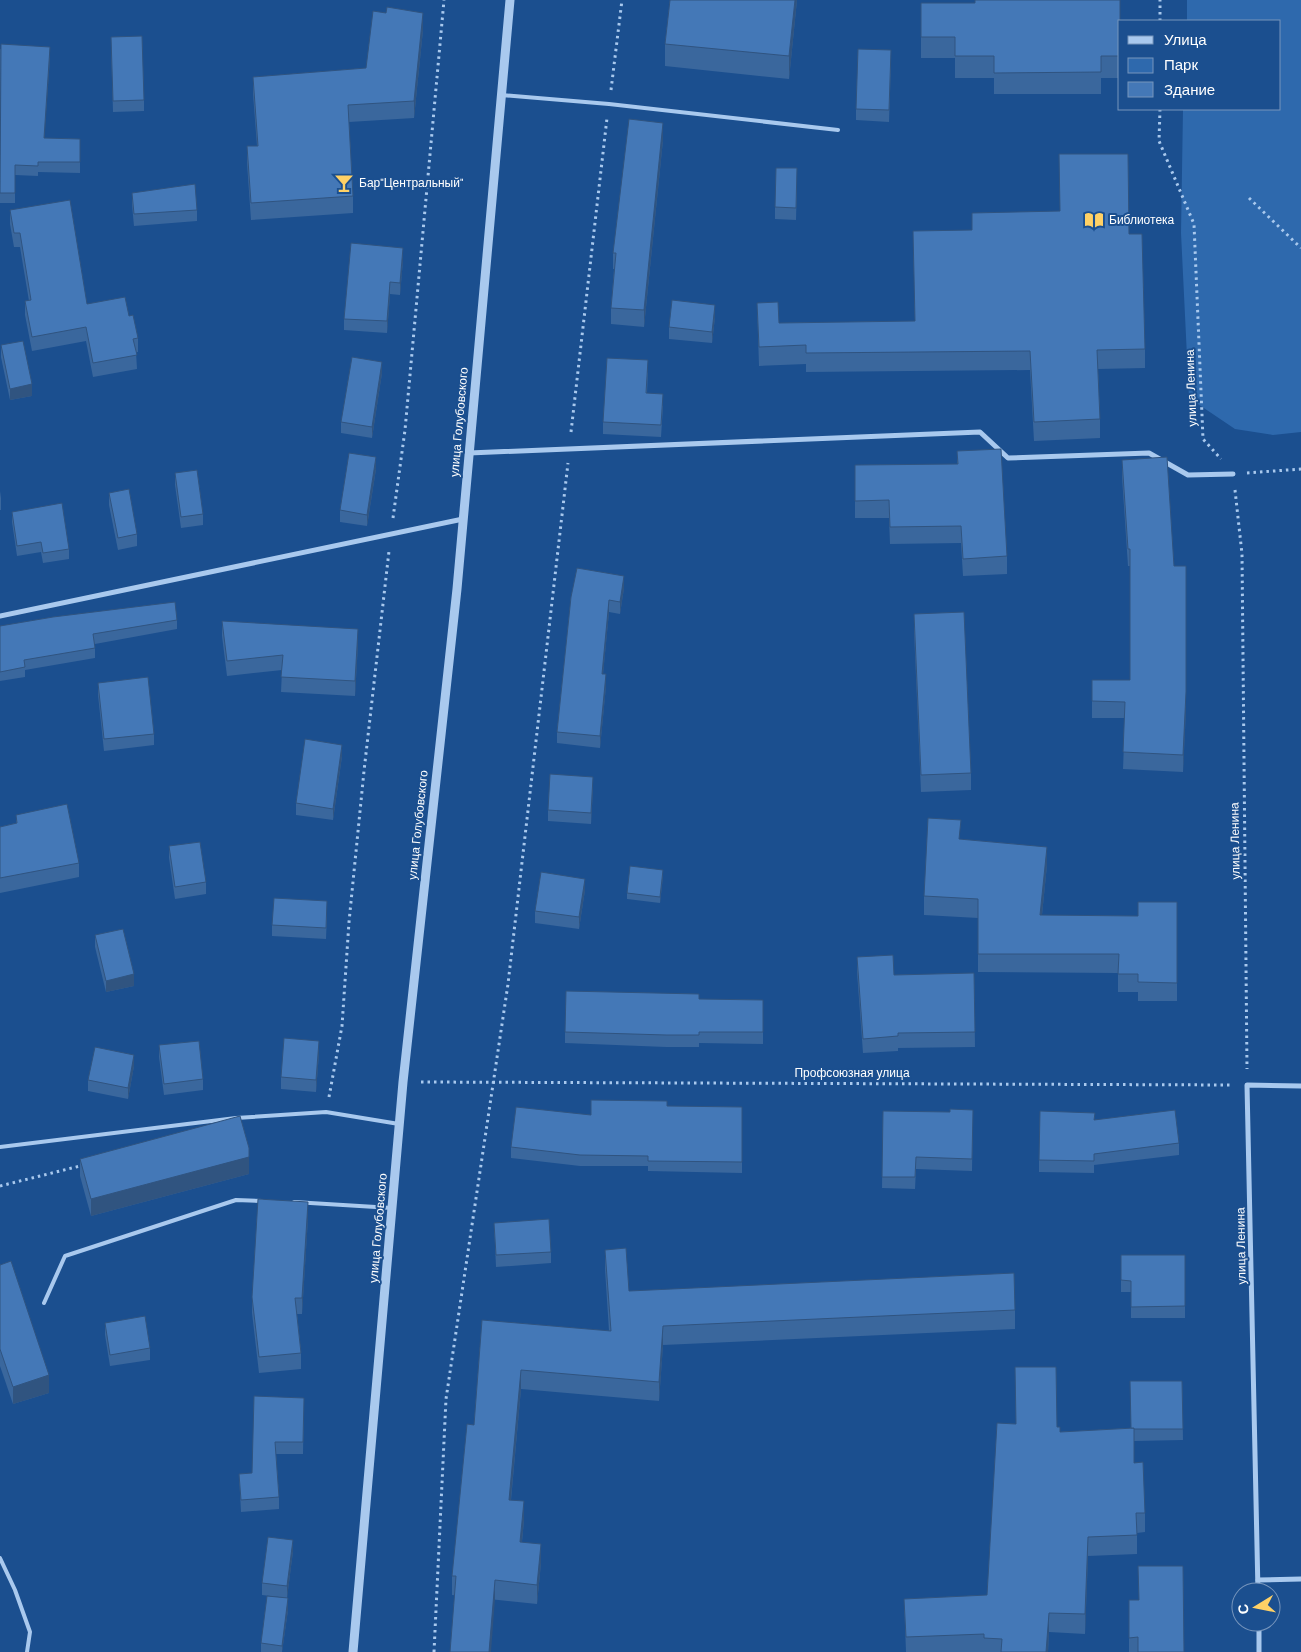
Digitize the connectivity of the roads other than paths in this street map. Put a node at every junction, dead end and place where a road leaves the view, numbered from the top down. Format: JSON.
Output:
{"nodes":[{"id":1,"x":510,"y":0,"type":"edge"},
{"id":2,"x":501,"y":96,"type":"junction"},
{"id":3,"x":838,"y":130,"type":"dead end"},
{"id":4,"x":469,"y":454,"type":"junction"},
{"id":5,"x":1234,"y":474,"type":"road end"},
{"id":6,"x":463,"y":519,"type":"junction"},
{"id":7,"x":0,"y":616,"type":"edge"},
{"id":8,"x":1301,"y":1086,"type":"edge"},
{"id":9,"x":399,"y":1124,"type":"junction"},
{"id":10,"x":0,"y":1147,"type":"edge"},
{"id":11,"x":265,"y":1201,"type":"edge"},
{"id":12,"x":284,"y":1201,"type":"edge"},
{"id":13,"x":392,"y":1208,"type":"junction"},
{"id":14,"x":44,"y":1303,"type":"dead end"},
{"id":15,"x":0,"y":1558,"type":"edge"},
{"id":16,"x":1301,"y":1579,"type":"edge"},
{"id":17,"x":1258,"y":1580,"type":"joint"},
{"id":18,"x":1259,"y":1632,"type":"edge"},
{"id":19,"x":28,"y":1652,"type":"edge"},
{"id":20,"x":353,"y":1652,"type":"edge"},
{"id":21,"x":1259,"y":1652,"type":"edge"}],
"edges":[{"from":1,"to":2,"type":"street","name":"улица Голубовского"},
{"from":2,"to":3,"type":"lane"},
{"from":2,"to":4,"type":"street","name":"улица Голубовского"},
{"from":4,"to":5,"type":"street"},
{"from":4,"to":6,"type":"street","name":"улица Голубовского"},
{"from":6,"to":7,"type":"street"},
{"from":6,"to":9,"type":"street","name":"улица Голубовского"},
{"from":8,"to":17,"type":"street","name":"улица Ленина"},
{"from":9,"to":10,"type":"lane"},
{"from":9,"to":13,"type":"street","name":"улица Голубовского"},
{"from":11,"to":14,"type":"lane"},
{"from":12,"to":13,"type":"lane"},
{"from":13,"to":20,"type":"street","name":"улица Голубовского"},
{"from":15,"to":19,"type":"lane"},
{"from":16,"to":17,"type":"street"},
{"from":18,"to":21,"type":"street"}]}
